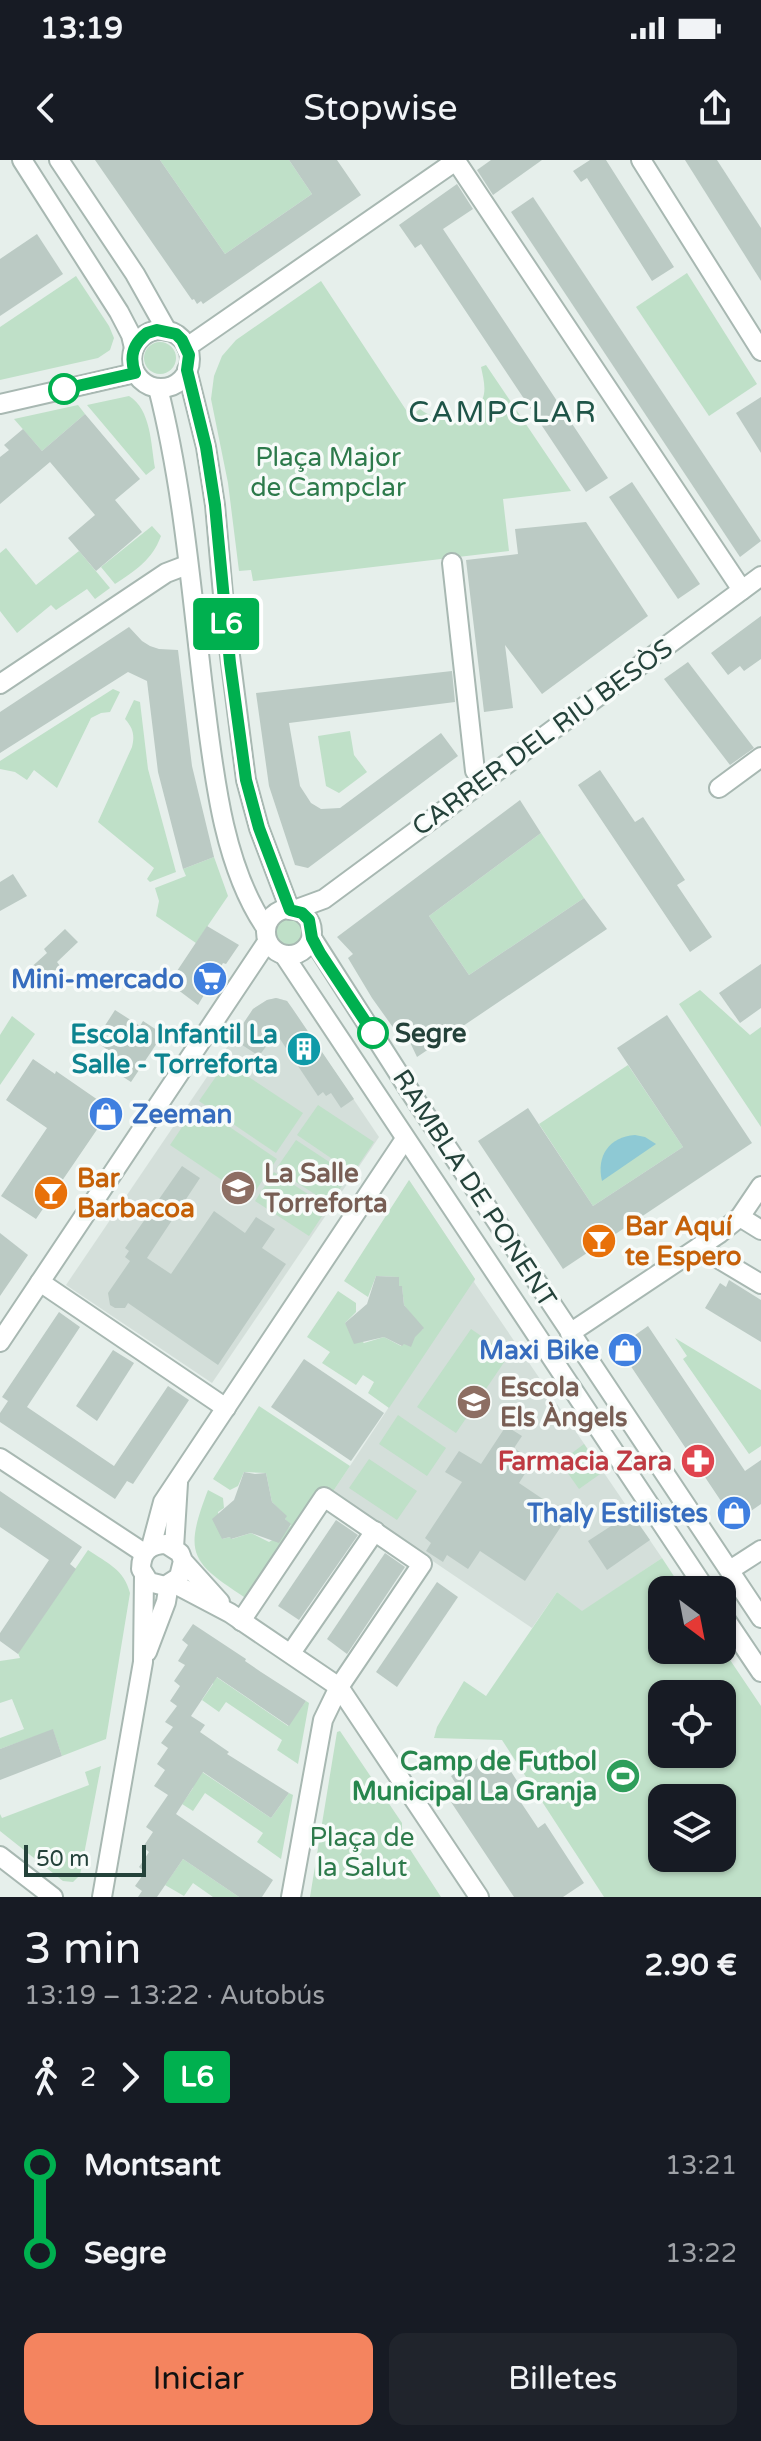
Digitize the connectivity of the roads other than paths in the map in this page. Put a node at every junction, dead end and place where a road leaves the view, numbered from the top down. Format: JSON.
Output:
{"nodes":[{"id":1,"x":22,"y":160,"type":"edge"},
{"id":2,"x":59,"y":160,"type":"edge"},
{"id":3,"x":457,"y":160,"type":"edge"},
{"id":4,"x":641,"y":160,"type":"edge"},
{"id":5,"x":167,"y":331,"type":"junction"},
{"id":6,"x":187,"y":347,"type":"junction"},
{"id":7,"x":134,"y":348,"type":"junction"},
{"id":8,"x":761,"y":351,"type":"edge"},
{"id":9,"x":187,"y":370,"type":"junction"},
{"id":10,"x":135,"y":373,"type":"junction"},
{"id":11,"x":158,"y":388,"type":"junction"},
{"id":12,"x":0,"y":404,"type":"edge"},
{"id":13,"x":452,"y":563,"type":"dead end"},
{"id":14,"x":187,"y":565,"type":"junction"},
{"id":15,"x":761,"y":576,"type":"edge"},
{"id":16,"x":742,"y":590,"type":"junction"},
{"id":17,"x":0,"y":684,"type":"edge"},
{"id":18,"x":761,"y":757,"type":"edge"},
{"id":19,"x":483,"y":781,"type":"junction"},
{"id":20,"x":719,"y":788,"type":"dead end"},
{"id":21,"x":324,"y":899,"type":"junction"},
{"id":22,"x":292,"y":910,"type":"junction"},
{"id":23,"x":312,"y":933,"type":"junction"},
{"id":24,"x":273,"y":944,"type":"junction"},
{"id":25,"x":405,"y":1139,"type":"junction"},
{"id":26,"x":761,"y":1186,"type":"edge"},
{"id":27,"x":740,"y":1217,"type":"junction"},
{"id":28,"x":761,"y":1230,"type":"edge"},
{"id":29,"x":699,"y":1247,"type":"junction"},
{"id":30,"x":40,"y":1282,"type":"junction"},
{"id":31,"x":761,"y":1284,"type":"edge"},
{"id":32,"x":534,"y":1333,"type":"junction"},
{"id":33,"x":570,"y":1333,"type":"junction"},
{"id":34,"x":0,"y":1342,"type":"edge"},
{"id":35,"x":556,"y":1364,"type":"junction"},
{"id":36,"x":226,"y":1408,"type":"junction"},
{"id":37,"x":0,"y":1458,"type":"edge"},
{"id":38,"x":179,"y":1478,"type":"junction"},
{"id":39,"x":375,"y":1531,"type":"junction"},
{"id":40,"x":147,"y":1550,"type":"junction"},
{"id":41,"x":761,"y":1550,"type":"edge"},
{"id":42,"x":178,"y":1554,"type":"junction"},
{"id":43,"x":730,"y":1570,"type":"junction"},
{"id":44,"x":144,"y":1576,"type":"junction"},
{"id":45,"x":697,"y":1576,"type":"edge"},
{"id":46,"x":171,"y":1584,"type":"junction"},
{"id":47,"x":235,"y":1617,"type":"junction"},
{"id":48,"x":761,"y":1618,"type":"edge"},
{"id":49,"x":736,"y":1635,"type":"edge"},
{"id":50,"x":291,"y":1653,"type":"junction"},
{"id":51,"x":143,"y":1662,"type":"junction"},
{"id":52,"x":761,"y":1672,"type":"edge"},
{"id":53,"x":339,"y":1687,"type":"junction"},
{"id":54,"x":0,"y":1856,"type":"edge"},
{"id":55,"x":53,"y":1897,"type":"edge"},
{"id":56,"x":102,"y":1897,"type":"edge"},
{"id":57,"x":291,"y":1897,"type":"edge"},
{"id":58,"x":479,"y":1897,"type":"edge"}],
"edges":[{"from":1,"to":7,"type":"street"},
{"from":2,"to":5,"type":"street"},
{"from":3,"to":6,"type":"street"},
{"from":3,"to":16,"type":"street"},
{"from":4,"to":8,"type":"street"},
{"from":5,"to":6,"type":"street"},
{"from":5,"to":7,"type":"street"},
{"from":6,"to":9,"type":"street"},
{"from":7,"to":10,"type":"street"},
{"from":9,"to":11,"type":"street"},
{"from":9,"to":22,"type":"street"},
{"from":10,"to":11,"type":"street"},
{"from":10,"to":12,"type":"street"},
{"from":11,"to":14,"type":"street","name":"RAMBLA DE PONENT"},
{"from":13,"to":19,"type":"street"},
{"from":14,"to":17,"type":"street"},
{"from":14,"to":24,"type":"street","name":"RAMBLA DE PONENT"},
{"from":15,"to":16,"type":"street","name":"CARRER DEL RIU BESÒS"},
{"from":16,"to":19,"type":"street","name":"CARRER DEL RIU BESÒS"},
{"from":18,"to":20,"type":"street"},
{"from":19,"to":21,"type":"street","name":"CARRER DEL RIU BESÒS"},
{"from":21,"to":22,"type":"street","name":"CARRER DEL RIU BESÒS"},
{"from":21,"to":23,"type":"street"},
{"from":22,"to":23,"type":"street"},
{"from":22,"to":24,"type":"street"},
{"from":23,"to":24,"type":"street"},
{"from":23,"to":33,"type":"street","name":"RAMBLA DE PONENT"},
{"from":24,"to":25,"type":"street","name":"RAMBLA DE PONENT"},
{"from":24,"to":30,"type":"street"},
{"from":25,"to":32,"type":"street","name":"RAMBLA DE PONENT"},
{"from":25,"to":36,"type":"street"},
{"from":26,"to":27,"type":"street"},
{"from":27,"to":28,"type":"street"},
{"from":27,"to":29,"type":"street"},
{"from":29,"to":31,"type":"street"},
{"from":29,"to":33,"type":"street"},
{"from":30,"to":34,"type":"street"},
{"from":30,"to":36,"type":"street"},
{"from":32,"to":33,"type":"street","name":"RAMBLA DE PONENT"},
{"from":32,"to":35,"type":"street","name":"RAMBLA DE PONENT"},
{"from":33,"to":35,"type":"street"},
{"from":33,"to":43,"type":"street","name":"RAMBLA DE PONENT"},
{"from":35,"to":45,"type":"street","name":"RAMBLA DE PONENT"},
{"from":36,"to":38,"type":"street"},
{"from":37,"to":40,"type":"street"},
{"from":38,"to":40,"type":"street"},
{"from":38,"to":42,"type":"street"},
{"from":39,"to":47,"type":"street"},
{"from":39,"to":50,"type":"street"},
{"from":39,"to":53,"type":"street"},
{"from":40,"to":42,"type":"street"},
{"from":40,"to":44,"type":"street"},
{"from":41,"to":43,"type":"street"},
{"from":42,"to":46,"type":"street"},
{"from":42,"to":47,"type":"street"},
{"from":43,"to":48,"type":"street","name":"RAMBLA DE PONENT"},
{"from":44,"to":46,"type":"street"},
{"from":44,"to":51,"type":"street"},
{"from":46,"to":47,"type":"street"},
{"from":46,"to":51,"type":"street"},
{"from":47,"to":50,"type":"street"},
{"from":49,"to":52,"type":"street"},
{"from":50,"to":53,"type":"street"},
{"from":51,"to":56,"type":"street"},
{"from":53,"to":57,"type":"street"},
{"from":53,"to":58,"type":"street"},
{"from":54,"to":55,"type":"street"}]}
